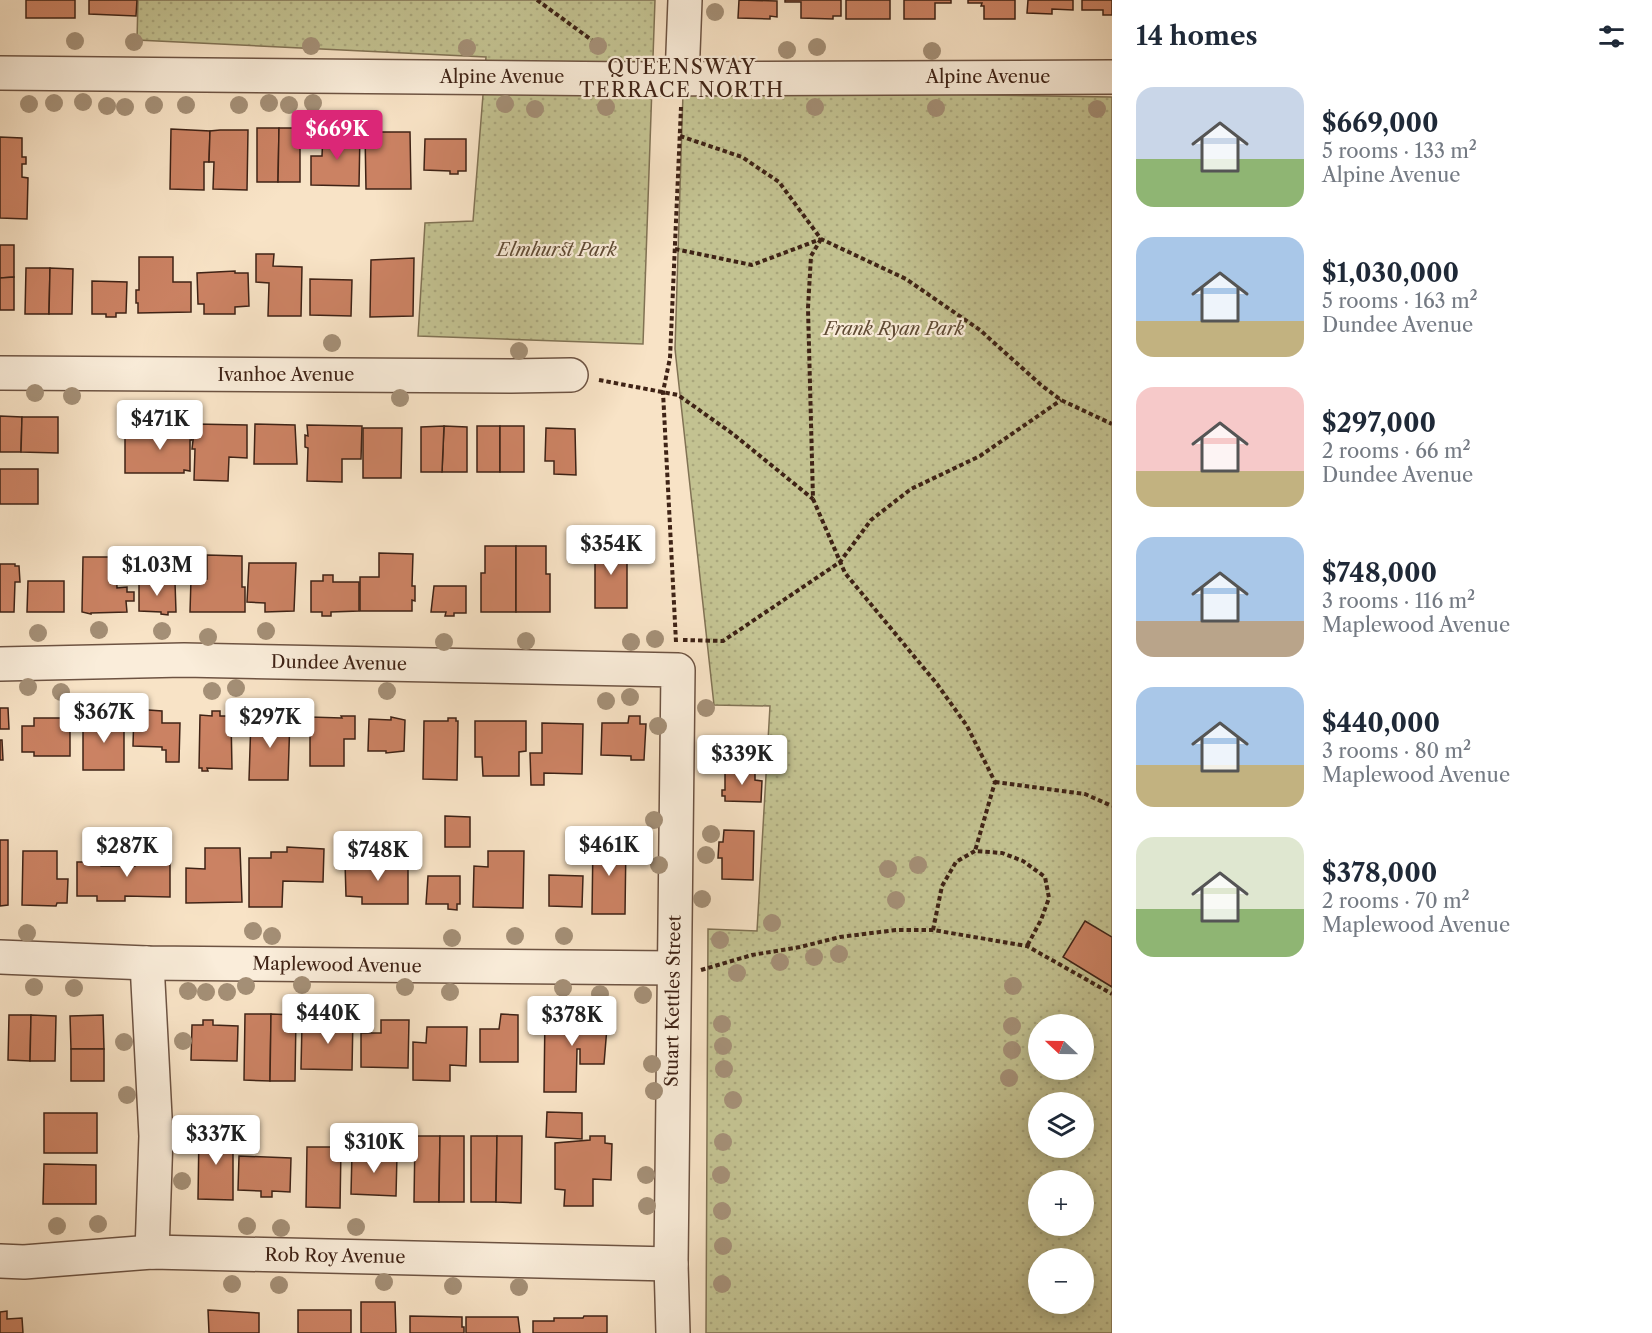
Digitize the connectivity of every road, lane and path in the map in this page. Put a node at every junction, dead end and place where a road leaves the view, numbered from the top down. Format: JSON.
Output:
{"nodes":[{"id":1,"x":537,"y":0,"type":"edge"},
{"id":2,"x":685,"y":0,"type":"edge"},
{"id":3,"x":0,"y":73,"type":"edge"},
{"id":4,"x":1112,"y":77,"type":"edge"},
{"id":5,"x":633,"y":78,"type":"junction"},
{"id":6,"x":682,"y":78,"type":"junction"},
{"id":7,"x":680,"y":136,"type":"junction"},
{"id":8,"x":821,"y":239,"type":"junction"},
{"id":9,"x":675,"y":249,"type":"junction"},
{"id":10,"x":0,"y":373,"type":"edge"},
{"id":11,"x":571,"y":375,"type":"joint"},
{"id":12,"x":663,"y":392,"type":"junction"},
{"id":13,"x":1061,"y":400,"type":"junction"},
{"id":14,"x":1112,"y":424,"type":"edge"},
{"id":15,"x":813,"y":499,"type":"junction"},
{"id":16,"x":840,"y":562,"type":"junction"},
{"id":17,"x":677,"y":655,"type":"junction"},
{"id":18,"x":0,"y":664,"type":"edge"},
{"id":19,"x":995,"y":782,"type":"junction"},
{"id":20,"x":1112,"y":806,"type":"edge"},
{"id":21,"x":975,"y":851,"type":"junction"},
{"id":22,"x":933,"y":930,"type":"junction"},
{"id":23,"x":1027,"y":946,"type":"junction"},
{"id":24,"x":0,"y":957,"type":"edge"},
{"id":25,"x":147,"y":963,"type":"junction"},
{"id":26,"x":674,"y":968,"type":"junction"},
{"id":27,"x":1112,"y":994,"type":"edge"},
{"id":28,"x":152,"y":1252,"type":"junction"},
{"id":29,"x":0,"y":1262,"type":"edge"},
{"id":30,"x":671,"y":1264,"type":"junction"},
{"id":31,"x":673,"y":1333,"type":"edge"}],
"edges":[{"from":1,"to":5,"type":"path"},
{"from":2,"to":6,"type":"street"},
{"from":3,"to":5,"type":"street","name":"Alpine Avenue"},
{"from":4,"to":6,"type":"street","name":"Alpine Avenue"},
{"from":5,"to":6,"type":"street","name":"Alpine Avenue"},
{"from":6,"to":7,"type":"path"},
{"from":7,"to":8,"type":"path"},
{"from":7,"to":9,"type":"path"},
{"from":8,"to":9,"type":"path"},
{"from":8,"to":13,"type":"path"},
{"from":8,"to":15,"type":"path"},
{"from":9,"to":12,"type":"path"},
{"from":10,"to":11,"type":"street","name":"Ivanhoe Avenue"},
{"from":11,"to":12,"type":"path"},
{"from":12,"to":15,"type":"path"},
{"from":12,"to":17,"type":"path"},
{"from":13,"to":14,"type":"path"},
{"from":13,"to":16,"type":"path"},
{"from":15,"to":16,"type":"path"},
{"from":16,"to":17,"type":"path"},
{"from":16,"to":19,"type":"path"},
{"from":17,"to":18,"type":"street","name":"Dundee Avenue"},
{"from":17,"to":26,"type":"street","name":"Stuart Kettles Street"},
{"from":19,"to":20,"type":"path"},
{"from":19,"to":21,"type":"path"},
{"from":21,"to":22,"type":"path"},
{"from":21,"to":23,"type":"path"},
{"from":22,"to":23,"type":"path"},
{"from":22,"to":26,"type":"path"},
{"from":23,"to":27,"type":"path"},
{"from":24,"to":25,"type":"street","name":"Maplewood Avenue"},
{"from":25,"to":26,"type":"street","name":"Maplewood Avenue"},
{"from":25,"to":28,"type":"street"},
{"from":26,"to":30,"type":"street","name":"Stuart Kettles Street"},
{"from":28,"to":29,"type":"street","name":"Rob Roy Avenue"},
{"from":28,"to":30,"type":"street","name":"Rob Roy Avenue"},
{"from":30,"to":31,"type":"street","name":"Stuart Kettles Street"}]}
